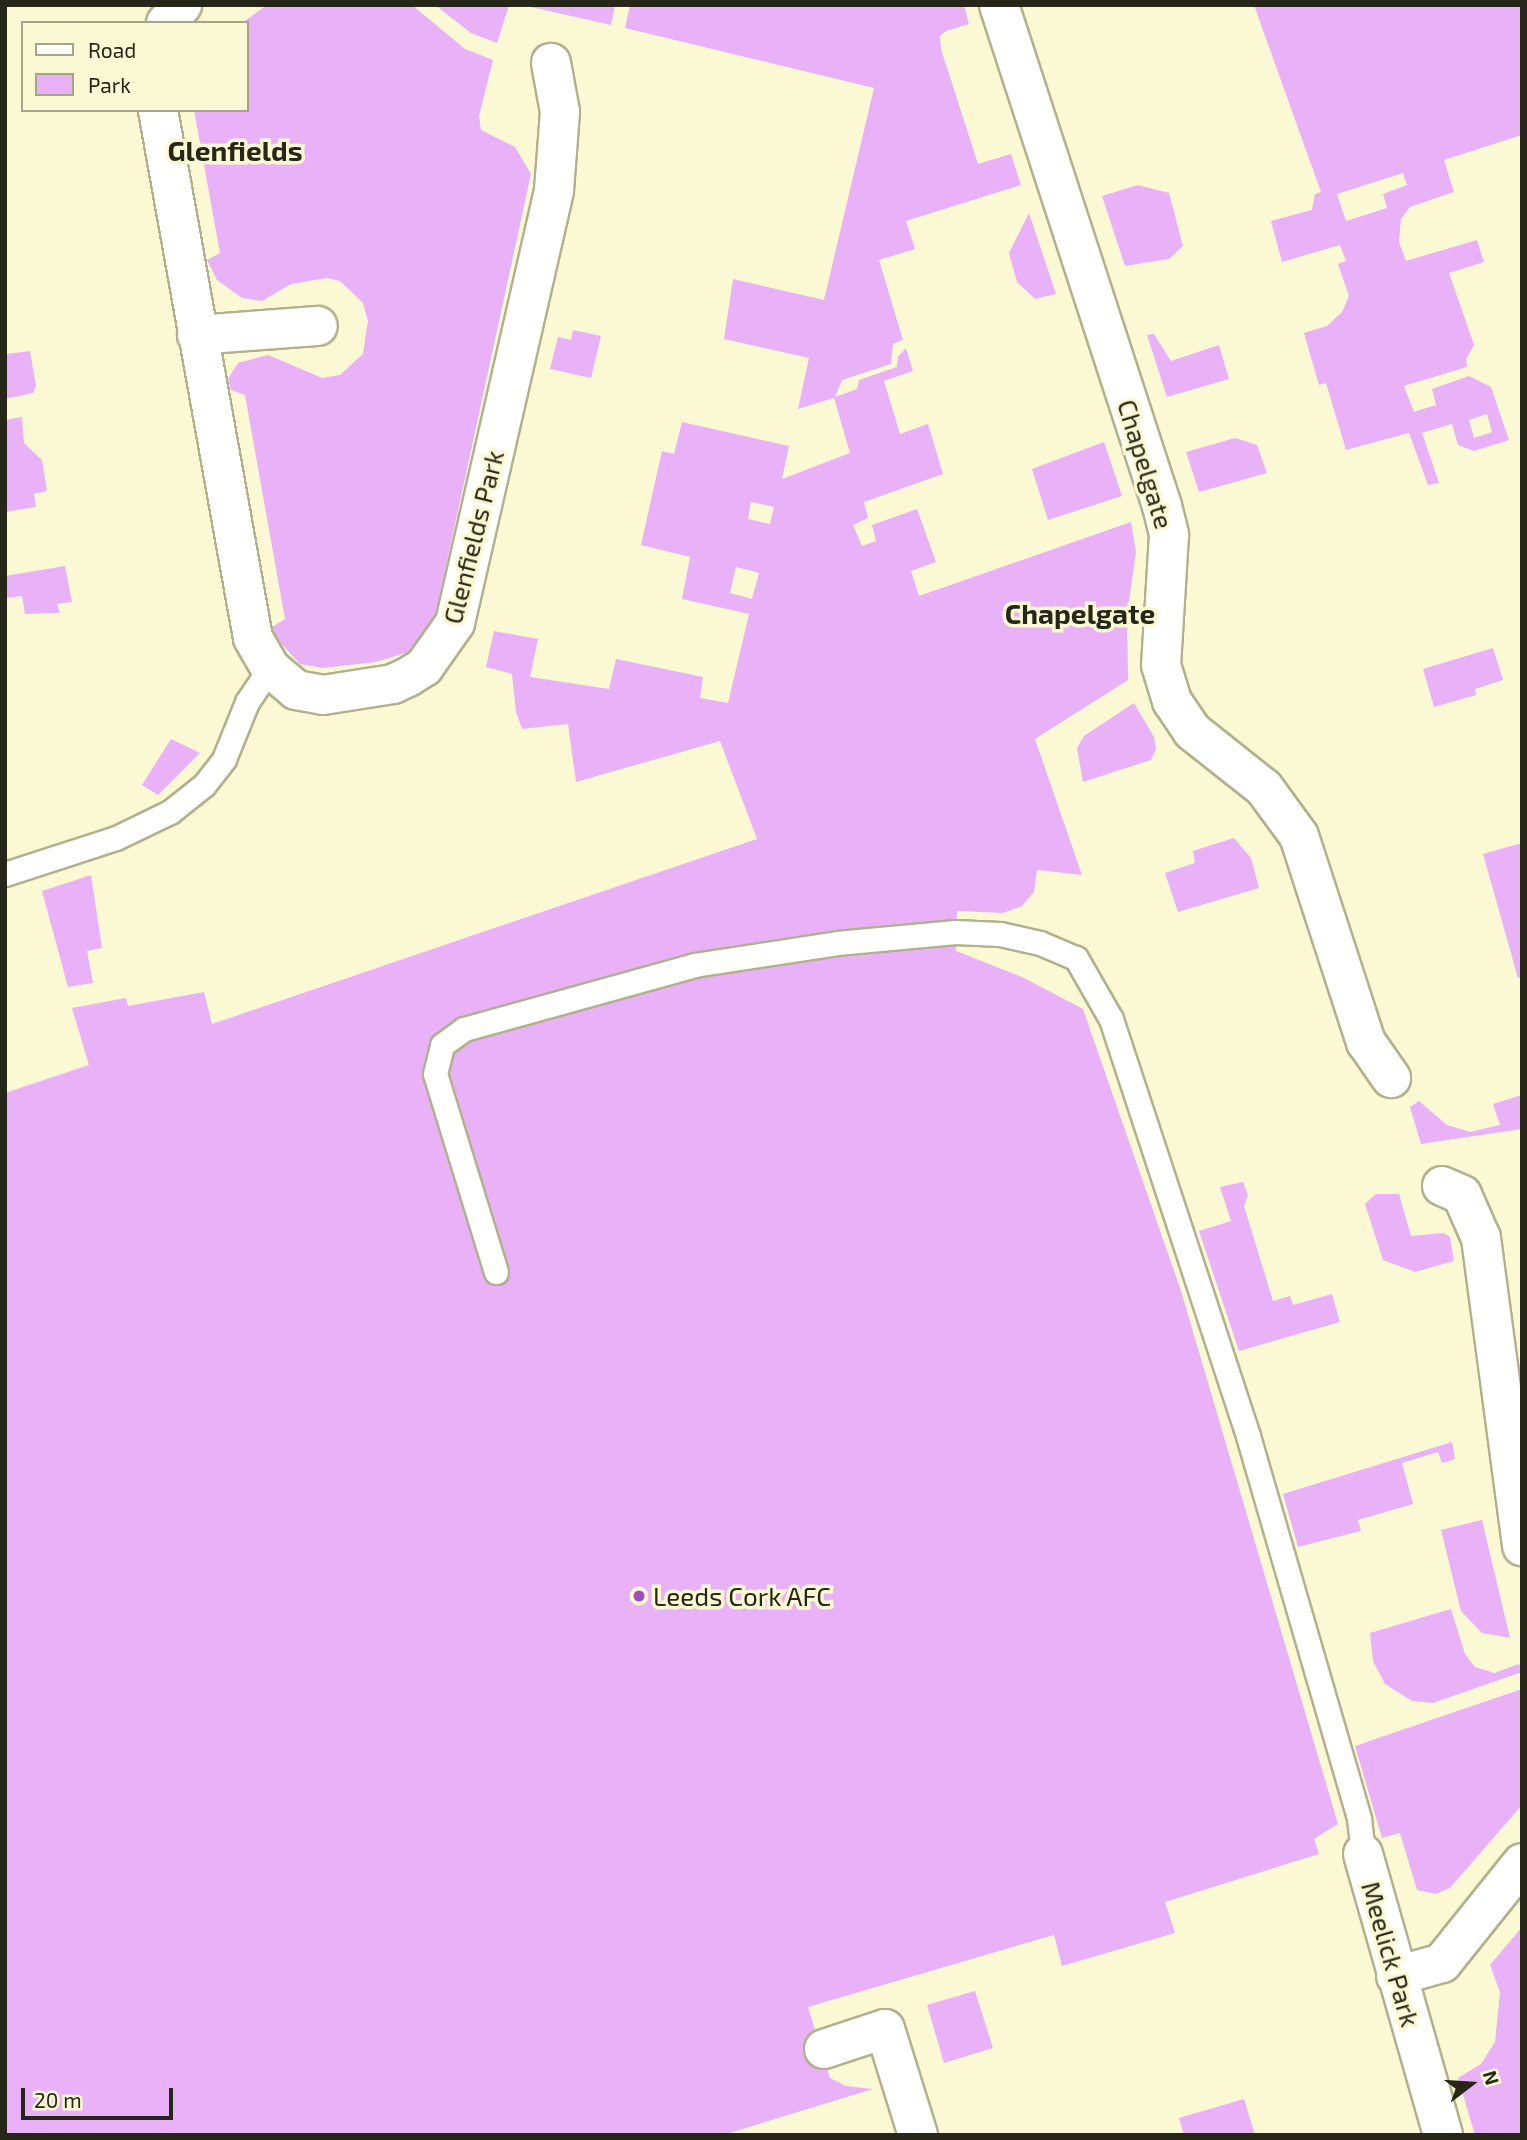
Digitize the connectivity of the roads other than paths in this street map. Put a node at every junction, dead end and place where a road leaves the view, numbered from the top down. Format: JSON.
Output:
{"nodes":[{"id":1,"x":181,"y":5,"type":"edge"},
{"id":2,"x":999,"y":5,"type":"edge"},
{"id":3,"x":168,"y":21,"type":"edge"},
{"id":4,"x":551,"y":64,"type":"dead end"},
{"id":5,"x":158,"y":112,"type":"edge"},
{"id":6,"x":318,"y":326,"type":"dead end"},
{"id":7,"x":197,"y":335,"type":"junction"},
{"id":8,"x":270,"y":668,"type":"junction"},
{"id":9,"x":5,"y":874,"type":"edge"},
{"id":10,"x":1391,"y":1078,"type":"dead end"},
{"id":11,"x":1442,"y":1186,"type":"dead end"},
{"id":12,"x":496,"y":1272,"type":"dead end"},
{"id":13,"x":1522,"y":1546,"type":"edge"},
{"id":14,"x":1363,"y":1854,"type":"joint"},
{"id":15,"x":1522,"y":1863,"type":"edge"},
{"id":16,"x":1396,"y":1976,"type":"junction"},
{"id":17,"x":824,"y":2049,"type":"dead end"},
{"id":18,"x":918,"y":2135,"type":"edge"},
{"id":19,"x":1443,"y":2135,"type":"edge"}],
"edges":[{"from":1,"to":3,"type":"street"},
{"from":2,"to":10,"type":"street","name":"Chapelgate"},
{"from":4,"to":8,"type":"street","name":"Glenfields Park"},
{"from":5,"to":7,"type":"street","name":"Glenfields Park"},
{"from":6,"to":7,"type":"street"},
{"from":7,"to":8,"type":"street","name":"Glenfields Park"},
{"from":8,"to":9,"type":"lane"},
{"from":11,"to":13,"type":"street"},
{"from":12,"to":14,"type":"lane"},
{"from":14,"to":16,"type":"street","name":"Meelick Park"},
{"from":15,"to":16,"type":"street"},
{"from":16,"to":19,"type":"street","name":"Meelick Park"},
{"from":17,"to":18,"type":"street"}]}
